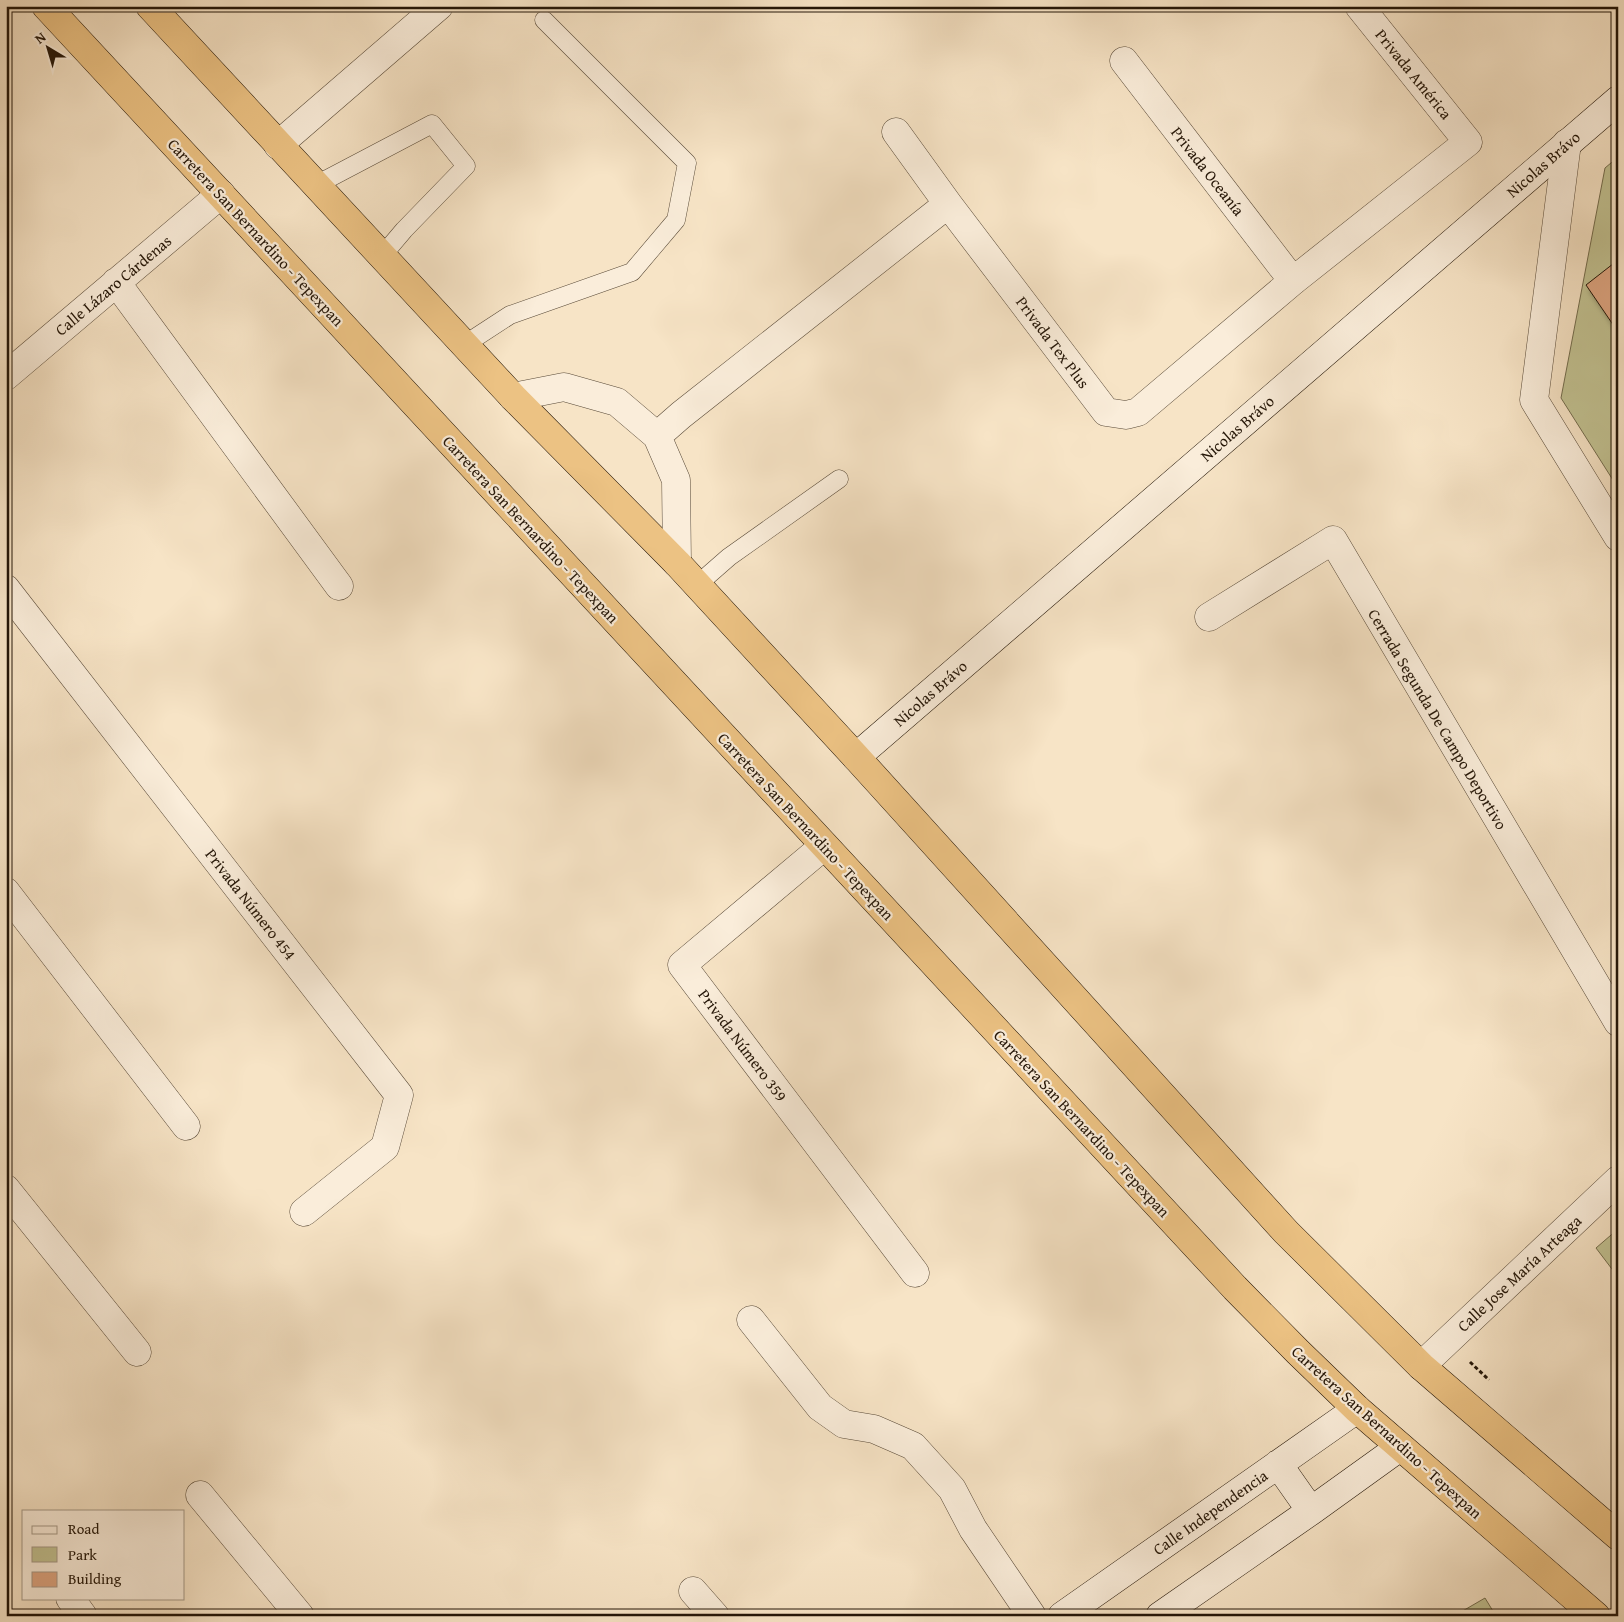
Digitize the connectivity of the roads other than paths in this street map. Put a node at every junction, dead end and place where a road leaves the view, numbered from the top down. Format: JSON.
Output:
{"nodes":[{"id":1,"x":46,"y":6,"type":"edge"},
{"id":2,"x":150,"y":6,"type":"edge"},
{"id":3,"x":438,"y":6,"type":"edge"},
{"id":4,"x":1360,"y":6,"type":"edge"},
{"id":5,"x":544,"y":20,"type":"dead end"},
{"id":6,"x":1124,"y":61,"type":"dead end"},
{"id":7,"x":1618,"y":100,"type":"edge"},
{"id":8,"x":896,"y":132,"type":"dead end"},
{"id":9,"x":1468,"y":142,"type":"joint"},
{"id":10,"x":1567,"y":143,"type":"junction"},
{"id":11,"x":278,"y":145,"type":"junction"},
{"id":12,"x":316,"y":185,"type":"junction"},
{"id":13,"x":221,"y":194,"type":"junction"},
{"id":14,"x":948,"y":204,"type":"junction"},
{"id":15,"x":382,"y":256,"type":"junction"},
{"id":16,"x":1293,"y":281,"type":"junction"},
{"id":17,"x":116,"y":282,"type":"junction"},
{"id":18,"x":464,"y":345,"type":"junction"},
{"id":19,"x":6,"y":376,"type":"edge"},
{"id":20,"x":513,"y":397,"type":"junction"},
{"id":21,"x":657,"y":436,"type":"junction"},
{"id":22,"x":840,"y":479,"type":"dead end"},
{"id":23,"x":1618,"y":537,"type":"edge"},
{"id":24,"x":677,"y":563,"type":"junction"},
{"id":25,"x":697,"y":585,"type":"junction"},
{"id":26,"x":339,"y":586,"type":"dead end"},
{"id":27,"x":6,"y":589,"type":"edge"},
{"id":28,"x":1209,"y":617,"type":"dead end"},
{"id":29,"x":856,"y":757,"type":"junction"},
{"id":30,"x":824,"y":846,"type":"junction"},
{"id":31,"x":6,"y":892,"type":"edge"},
{"id":32,"x":1618,"y":1022,"type":"edge"},
{"id":33,"x":186,"y":1126,"type":"dead end"},
{"id":34,"x":1618,"y":1180,"type":"edge"},
{"id":35,"x":6,"y":1189,"type":"edge"},
{"id":36,"x":304,"y":1212,"type":"dead end"},
{"id":37,"x":914,"y":1274,"type":"dead end"},
{"id":38,"x":751,"y":1320,"type":"dead end"},
{"id":39,"x":137,"y":1352,"type":"dead end"},
{"id":40,"x":1421,"y":1366,"type":"junction"},
{"id":41,"x":1357,"y":1409,"type":"junction"},
{"id":42,"x":1400,"y":1446,"type":"junction"},
{"id":43,"x":1278,"y":1464,"type":"junction"},
{"id":44,"x":200,"y":1495,"type":"dead end"},
{"id":45,"x":1311,"y":1511,"type":"junction"},
{"id":46,"x":1618,"y":1536,"type":"edge"},
{"id":47,"x":693,"y":1591,"type":"dead end"},
{"id":48,"x":71,"y":1600,"type":"edge"},
{"id":49,"x":83,"y":1616,"type":"edge"},
{"id":50,"x":300,"y":1616,"type":"edge"},
{"id":51,"x":715,"y":1616,"type":"edge"},
{"id":52,"x":1032,"y":1616,"type":"edge"},
{"id":53,"x":1062,"y":1616,"type":"edge"},
{"id":54,"x":1160,"y":1616,"type":"edge"},
{"id":55,"x":1596,"y":1616,"type":"edge"}],
"edges":[{"from":1,"to":13,"type":"highway","name":"Carretera San Bernardino - Tepexpan"},
{"from":2,"to":11,"type":"highway"},
{"from":3,"to":11,"type":"street"},
{"from":4,"to":9,"type":"street","name":"Privada América"},
{"from":5,"to":18,"type":"lane"},
{"from":6,"to":16,"type":"street","name":"Privada Oceanía"},
{"from":7,"to":10,"type":"street","name":"Nicolas Brávo"},
{"from":8,"to":14,"type":"street","name":"Privada Tex Plus"},
{"from":9,"to":16,"type":"street","name":"Privada Tex Plus"},
{"from":10,"to":23,"type":"street"},
{"from":10,"to":29,"type":"street","name":"Nicolas Brávo"},
{"from":11,"to":12,"type":"highway"},
{"from":12,"to":15,"type":"highway"},
{"from":12,"to":15,"type":"lane"},
{"from":13,"to":17,"type":"street","name":"Calle Lázaro Cárdenas"},
{"from":13,"to":30,"type":"highway","name":"Carretera San Bernardino - Tepexpan"},
{"from":14,"to":16,"type":"street","name":"Privada Tex Plus"},
{"from":14,"to":21,"type":"street"},
{"from":15,"to":18,"type":"highway"},
{"from":17,"to":19,"type":"street","name":"Calle Lázaro Cárdenas"},
{"from":17,"to":26,"type":"street"},
{"from":18,"to":20,"type":"highway"},
{"from":20,"to":21,"type":"street"},
{"from":20,"to":24,"type":"highway"},
{"from":21,"to":24,"type":"street"},
{"from":22,"to":25,"type":"lane"},
{"from":24,"to":25,"type":"highway"},
{"from":25,"to":29,"type":"highway"},
{"from":27,"to":36,"type":"street","name":"Privada Número 454"},
{"from":28,"to":32,"type":"street","name":"Cerrada Segunda De Campo Deportivo"},
{"from":29,"to":40,"type":"highway"},
{"from":30,"to":37,"type":"street","name":"Privada Número 359"},
{"from":30,"to":41,"type":"highway","name":"Carretera San Bernardino - Tepexpan"},
{"from":31,"to":33,"type":"street"},
{"from":34,"to":40,"type":"street","name":"Calle Jose María Arteaga"},
{"from":35,"to":39,"type":"street"},
{"from":38,"to":52,"type":"street"},
{"from":40,"to":46,"type":"highway"},
{"from":41,"to":42,"type":"highway","name":"Carretera San Bernardino - Tepexpan"},
{"from":41,"to":43,"type":"street","name":"Calle Independencia"},
{"from":42,"to":45,"type":"street"},
{"from":42,"to":55,"type":"highway","name":"Carretera San Bernardino - Tepexpan"},
{"from":43,"to":45,"type":"street"},
{"from":43,"to":53,"type":"street","name":"Calle Independencia"},
{"from":44,"to":50,"type":"street"},
{"from":45,"to":54,"type":"street"},
{"from":47,"to":51,"type":"street"},
{"from":48,"to":49,"type":"street"}]}
